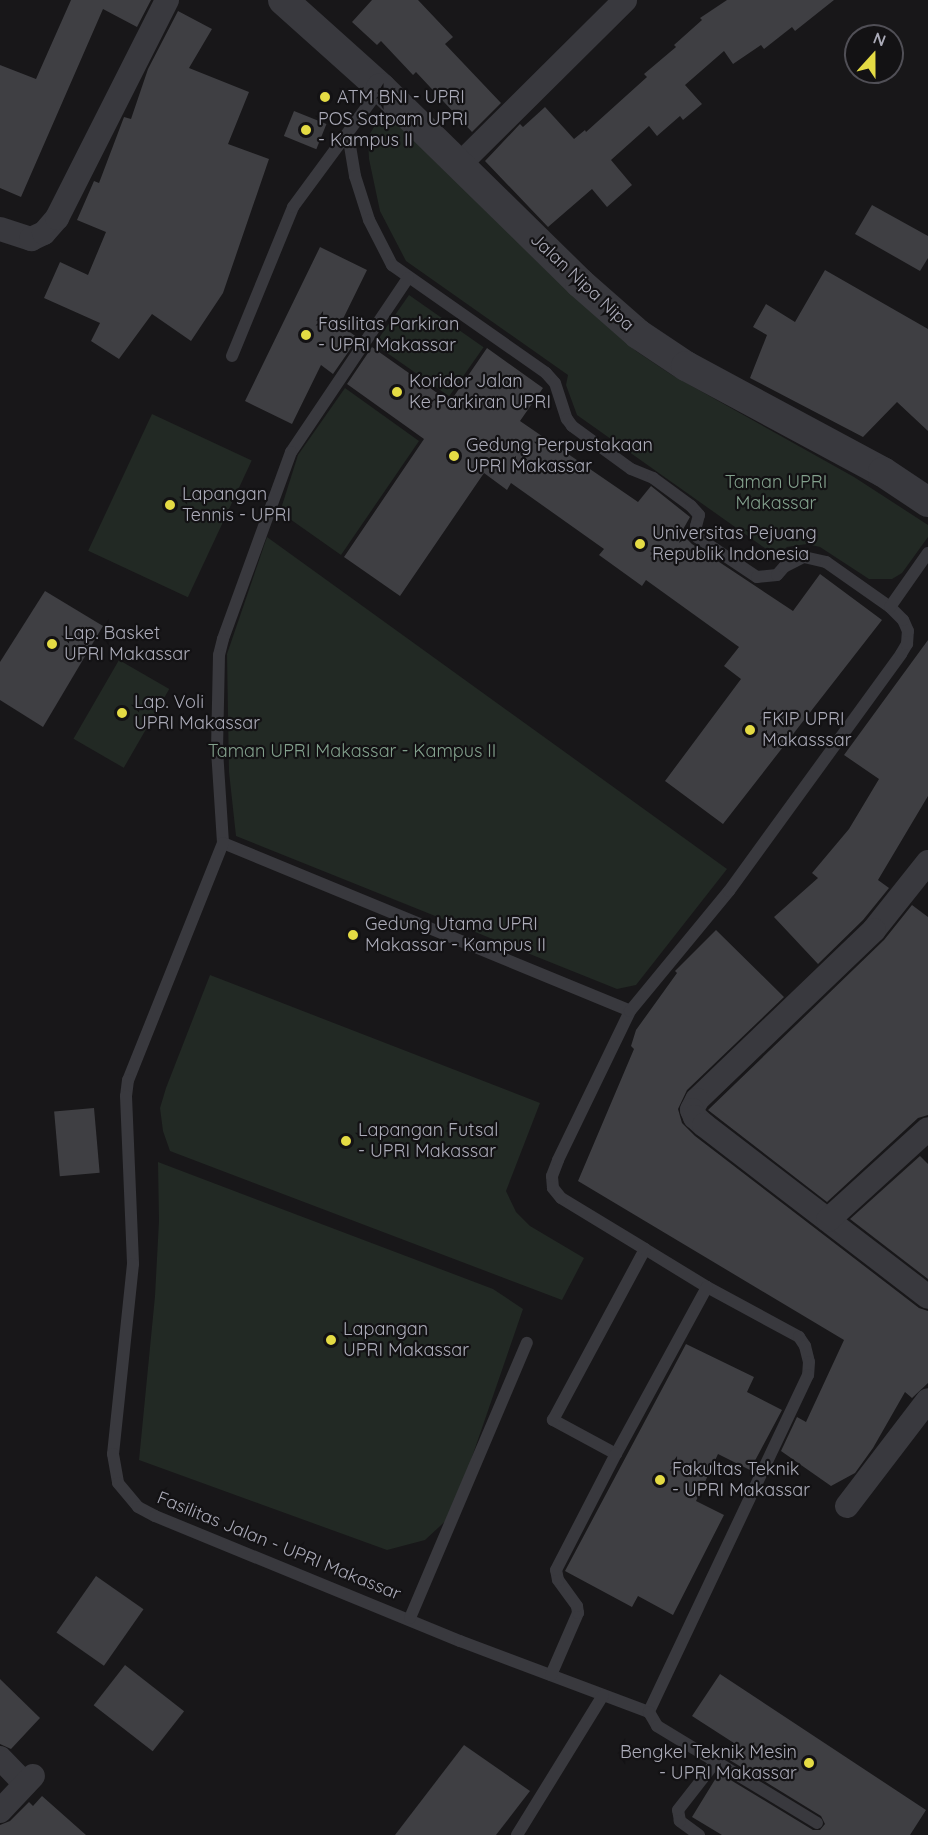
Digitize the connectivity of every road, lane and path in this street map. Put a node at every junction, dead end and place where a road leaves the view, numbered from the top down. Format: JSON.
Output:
{"nodes":[{"id":1,"x":167,"y":0,"type":"edge"},
{"id":2,"x":283,"y":0,"type":"edge"},
{"id":3,"x":625,"y":0,"type":"edge"},
{"id":4,"x":381,"y":88,"type":"junction"},
{"id":5,"x":348,"y":134,"type":"junction"},
{"id":6,"x":459,"y":165,"type":"junction"},
{"id":7,"x":0,"y":230,"type":"edge"},
{"id":8,"x":408,"y":278,"type":"junction"},
{"id":9,"x":232,"y":356,"type":"dead end"},
{"id":10,"x":928,"y":502,"type":"edge"},
{"id":11,"x":928,"y":553,"type":"edge"},
{"id":12,"x":890,"y":607,"type":"junction"},
{"id":13,"x":223,"y":843,"type":"junction"},
{"id":14,"x":928,"y":862,"type":"edge"},
{"id":15,"x":630,"y":1011,"type":"junction"},
{"id":16,"x":928,"y":1129,"type":"edge"},
{"id":17,"x":828,"y":1220,"type":"junction"},
{"id":18,"x":645,"y":1249,"type":"junction"},
{"id":19,"x":707,"y":1287,"type":"junction"},
{"id":20,"x":928,"y":1297,"type":"edge"},
{"id":21,"x":527,"y":1343,"type":"dead end"},
{"id":22,"x":928,"y":1400,"type":"edge"},
{"id":23,"x":616,"y":1454,"type":"junction"},
{"id":24,"x":847,"y":1506,"type":"dead end"},
{"id":25,"x":410,"y":1618,"type":"junction"},
{"id":26,"x":551,"y":1675,"type":"junction"},
{"id":27,"x":603,"y":1695,"type":"junction"},
{"id":28,"x":649,"y":1712,"type":"junction"},
{"id":29,"x":0,"y":1758,"type":"edge"},
{"id":30,"x":717,"y":1760,"type":"junction"},
{"id":31,"x":0,"y":1811,"type":"edge"},
{"id":32,"x":817,"y":1823,"type":"dead end"},
{"id":33,"x":517,"y":1835,"type":"edge"},
{"id":34,"x":699,"y":1835,"type":"edge"}],
"edges":[{"from":1,"to":7,"type":"street"},
{"from":2,"to":4,"type":"street","name":"Jalan Nipa Nipa"},
{"from":3,"to":6,"type":"street"},
{"from":4,"to":5,"type":"lane"},
{"from":4,"to":6,"type":"street","name":"Jalan Nipa Nipa"},
{"from":5,"to":8,"type":"lane"},
{"from":5,"to":9,"type":"lane"},
{"from":6,"to":10,"type":"street","name":"Jalan Nipa Nipa"},
{"from":8,"to":12,"type":"lane"},
{"from":8,"to":13,"type":"lane"},
{"from":11,"to":12,"type":"lane"},
{"from":12,"to":15,"type":"lane"},
{"from":13,"to":15,"type":"lane"},
{"from":13,"to":25,"type":"lane","name":"Fasilitas Jalan - UPRI Makassar"},
{"from":14,"to":17,"type":"street"},
{"from":15,"to":18,"type":"lane"},
{"from":16,"to":17,"type":"street"},
{"from":17,"to":20,"type":"street"},
{"from":18,"to":19,"type":"lane"},
{"from":18,"to":23,"type":"lane"},
{"from":19,"to":23,"type":"lane"},
{"from":19,"to":28,"type":"lane"},
{"from":21,"to":25,"type":"lane"},
{"from":22,"to":24,"type":"street"},
{"from":23,"to":26,"type":"lane"},
{"from":25,"to":26,"type":"lane","name":"Fasilitas Jalan - UPRI Makassar"},
{"from":26,"to":27,"type":"lane","name":"Fasilitas Jalan - UPRI Makassar"},
{"from":27,"to":28,"type":"lane","name":"Fasilitas Jalan - UPRI Makassar"},
{"from":27,"to":33,"type":"lane"},
{"from":28,"to":30,"type":"lane"},
{"from":29,"to":31,"type":"street"},
{"from":30,"to":32,"type":"lane"},
{"from":30,"to":34,"type":"lane"}]}
